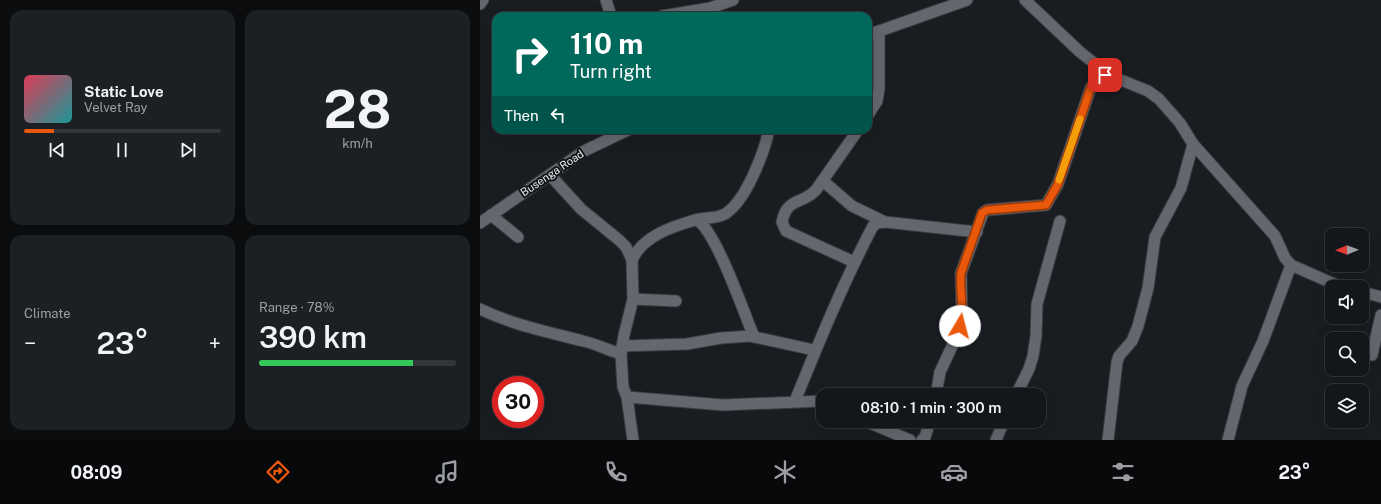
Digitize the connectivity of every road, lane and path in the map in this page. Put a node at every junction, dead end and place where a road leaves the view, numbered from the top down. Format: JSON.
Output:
{"nodes":[{"id":1,"x":483,"y":0,"type":"edge"},
{"id":2,"x":606,"y":0,"type":"edge"},
{"id":3,"x":733,"y":0,"type":"edge"},
{"id":4,"x":967,"y":0,"type":"edge"},
{"id":5,"x":1026,"y":0,"type":"edge"},
{"id":6,"x":480,"y":4,"type":"edge"},
{"id":7,"x":610,"y":12,"type":"edge"},
{"id":8,"x":686,"y":12,"type":"edge"},
{"id":9,"x":879,"y":31,"type":"junction"},
{"id":10,"x":872,"y":34,"type":"edge"},
{"id":11,"x":1105,"y":75,"type":"junction"},
{"id":12,"x":872,"y":109,"type":"edge"},
{"id":13,"x":620,"y":134,"type":"edge"},
{"id":14,"x":768,"y":134,"type":"edge"},
{"id":15,"x":855,"y":134,"type":"edge"},
{"id":16,"x":1193,"y":144,"type":"junction"},
{"id":17,"x":550,"y":175,"type":"junction"},
{"id":18,"x":823,"y":181,"type":"junction"},
{"id":19,"x":491,"y":215,"type":"junction"},
{"id":20,"x":697,"y":220,"type":"junction"},
{"id":21,"x":1060,"y":221,"type":"dead end"},
{"id":22,"x":885,"y":222,"type":"junction"},
{"id":23,"x":480,"y":224,"type":"edge"},
{"id":24,"x":977,"y":232,"type":"junction"},
{"id":25,"x":518,"y":237,"type":"dead end"},
{"id":26,"x":632,"y":260,"type":"junction"},
{"id":27,"x":854,"y":262,"type":"junction"},
{"id":28,"x":1291,"y":265,"type":"junction"},
{"id":29,"x":1326,"y":280,"type":"edge"},
{"id":30,"x":1369,"y":294,"type":"edge"},
{"id":31,"x":1381,"y":297,"type":"edge"},
{"id":32,"x":633,"y":299,"type":"junction"},
{"id":33,"x":676,"y":301,"type":"dead end"},
{"id":34,"x":480,"y":310,"type":"edge"},
{"id":35,"x":1381,"y":315,"type":"edge"},
{"id":36,"x":754,"y":337,"type":"junction"},
{"id":37,"x":621,"y":350,"type":"junction"},
{"id":38,"x":814,"y":350,"type":"junction"},
{"id":39,"x":1372,"y":355,"type":"dead end"},
{"id":40,"x":937,"y":388,"type":"edge"},
{"id":41,"x":1020,"y":388,"type":"edge"},
{"id":42,"x":627,"y":398,"type":"junction"},
{"id":43,"x":795,"y":401,"type":"junction"},
{"id":44,"x":816,"y":401,"type":"edge"},
{"id":45,"x":882,"y":428,"type":"edge"},
{"id":46,"x":929,"y":428,"type":"edge"},
{"id":47,"x":1001,"y":428,"type":"edge"},
{"id":48,"x":927,"y":439,"type":"edge"},
{"id":49,"x":633,"y":440,"type":"edge"},
{"id":50,"x":910,"y":440,"type":"edge"},
{"id":51,"x":996,"y":440,"type":"edge"},
{"id":52,"x":1108,"y":440,"type":"edge"},
{"id":53,"x":1228,"y":440,"type":"edge"}],
"edges":[{"from":1,"to":6,"type":"street"},
{"from":2,"to":7,"type":"street"},
{"from":3,"to":8,"type":"street"},
{"from":4,"to":9,"type":"street"},
{"from":5,"to":11,"type":"street"},
{"from":9,"to":10,"type":"street"},
{"from":9,"to":12,"type":"street"},
{"from":11,"to":16,"type":"street"},
{"from":11,"to":24,"type":"street"},
{"from":13,"to":17,"type":"street","name":"Busenga Road"},
{"from":14,"to":20,"type":"street"},
{"from":15,"to":18,"type":"street"},
{"from":16,"to":28,"type":"street"},
{"from":16,"to":52,"type":"street"},
{"from":17,"to":19,"type":"street","name":"Busenga Road"},
{"from":17,"to":26,"type":"street"},
{"from":18,"to":22,"type":"street"},
{"from":18,"to":27,"type":"street"},
{"from":19,"to":23,"type":"street","name":"Busenga Road"},
{"from":19,"to":25,"type":"street"},
{"from":20,"to":26,"type":"street"},
{"from":20,"to":36,"type":"street"},
{"from":21,"to":41,"type":"street"},
{"from":22,"to":24,"type":"street"},
{"from":22,"to":27,"type":"street"},
{"from":24,"to":40,"type":"street"},
{"from":26,"to":32,"type":"street"},
{"from":27,"to":38,"type":"street"},
{"from":28,"to":29,"type":"street"},
{"from":28,"to":53,"type":"street"},
{"from":30,"to":31,"type":"street"},
{"from":32,"to":33,"type":"street"},
{"from":32,"to":37,"type":"street"},
{"from":34,"to":37,"type":"street"},
{"from":35,"to":39,"type":"street"},
{"from":36,"to":37,"type":"street"},
{"from":36,"to":38,"type":"street"},
{"from":37,"to":42,"type":"street"},
{"from":38,"to":43,"type":"street"},
{"from":42,"to":43,"type":"street"},
{"from":42,"to":49,"type":"street"},
{"from":43,"to":44,"type":"street"},
{"from":45,"to":50,"type":"street"},
{"from":46,"to":48,"type":"street"},
{"from":47,"to":51,"type":"street"}]}
